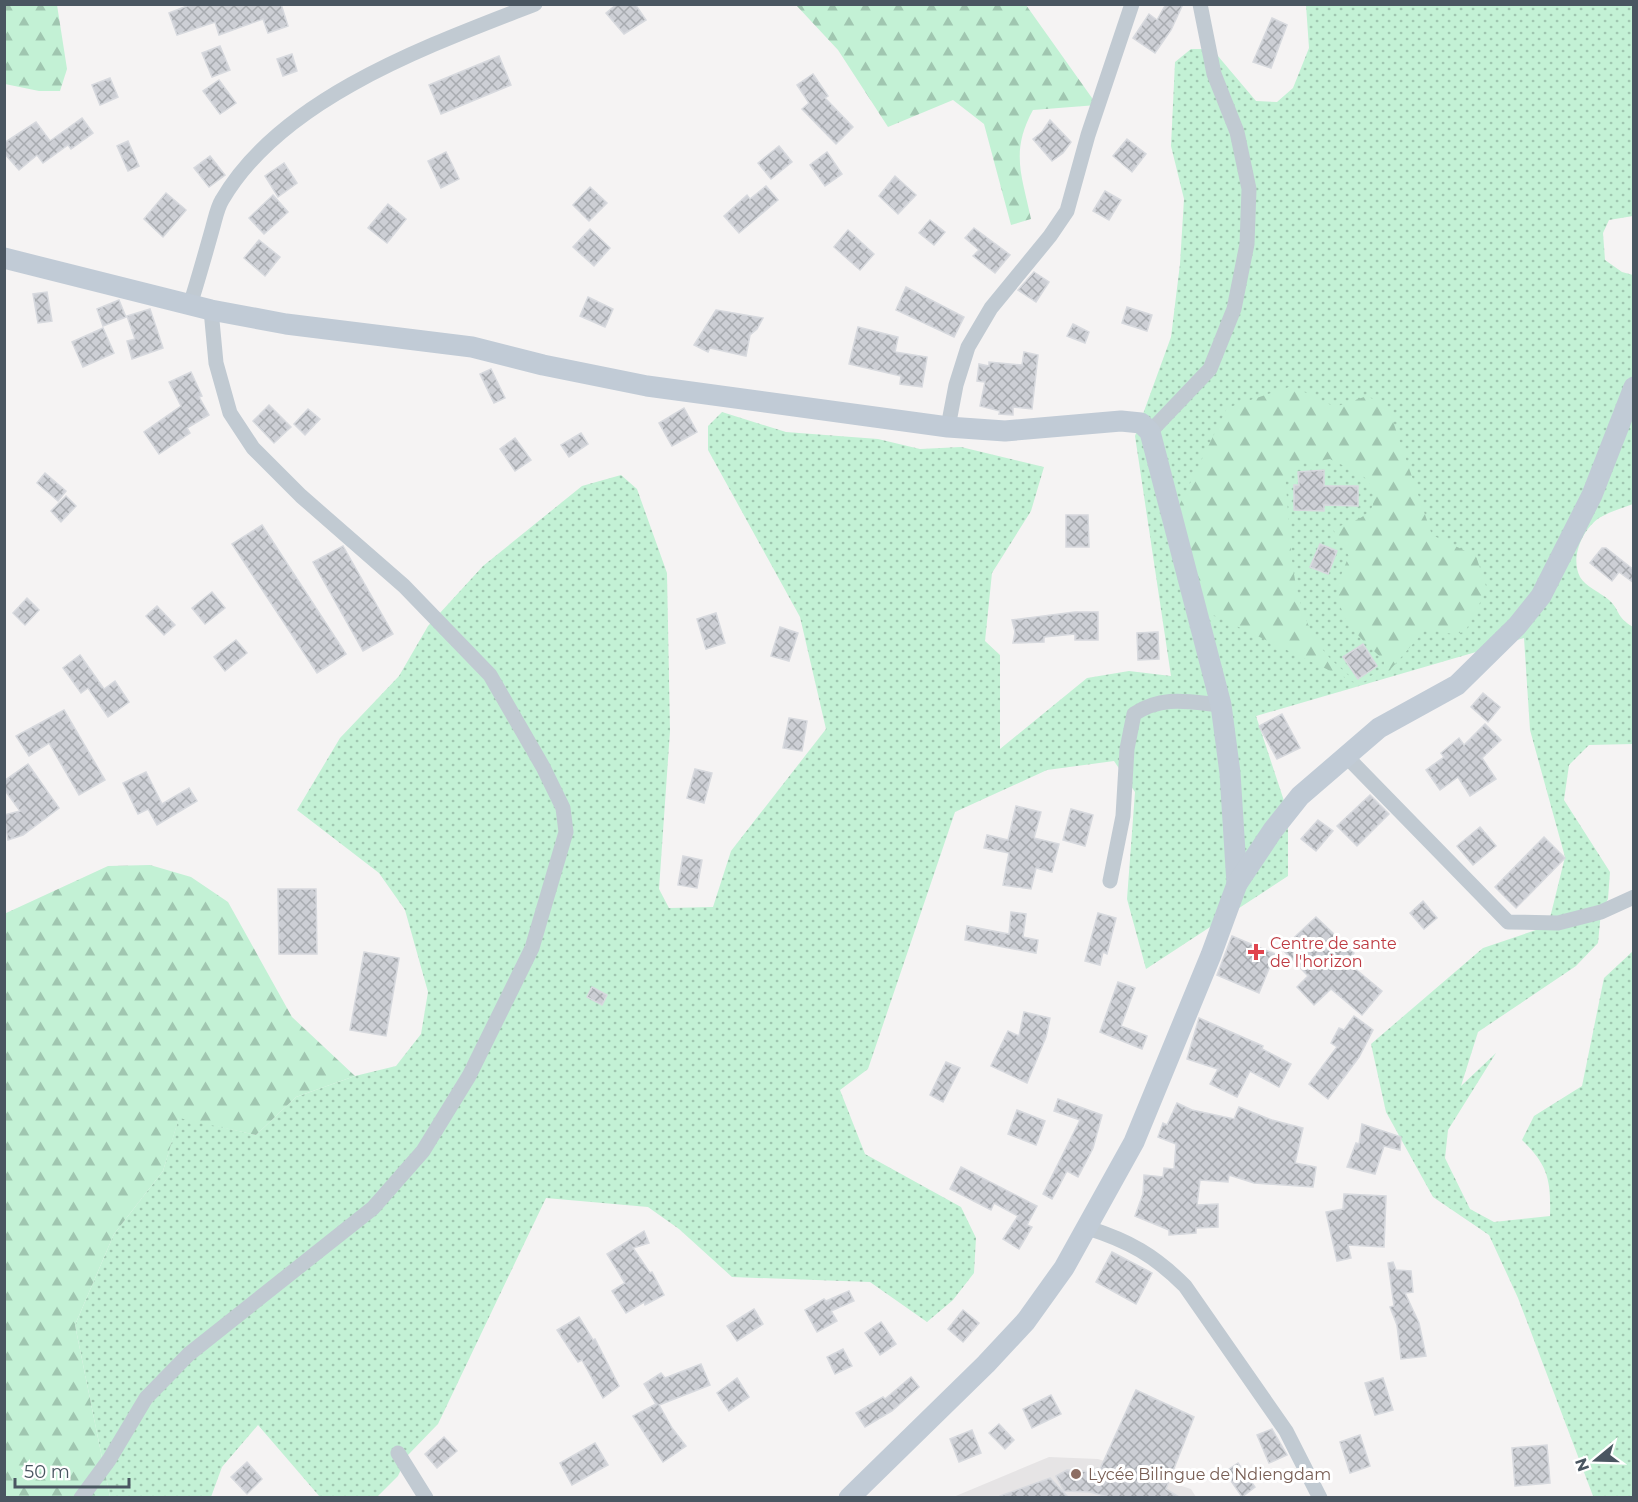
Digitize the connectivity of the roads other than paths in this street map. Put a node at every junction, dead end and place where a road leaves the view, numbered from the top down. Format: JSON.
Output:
{"nodes":[{"id":1,"x":535,"y":4,"type":"edge"},
{"id":2,"x":1132,"y":4,"type":"edge"},
{"id":3,"x":1200,"y":4,"type":"edge"},
{"id":4,"x":4,"y":258,"type":"edge"},
{"id":5,"x":190,"y":305,"type":"junction"},
{"id":6,"x":211,"y":310,"type":"junction"},
{"id":7,"x":1634,"y":387,"type":"edge"},
{"id":8,"x":948,"y":427,"type":"junction"},
{"id":9,"x":1150,"y":432,"type":"junction"},
{"id":10,"x":1221,"y":705,"type":"junction"},
{"id":11,"x":1346,"y":756,"type":"junction"},
{"id":12,"x":1110,"y":881,"type":"dead end"},
{"id":13,"x":1237,"y":884,"type":"junction"},
{"id":14,"x":1634,"y":897,"type":"edge"},
{"id":15,"x":1088,"y":1228,"type":"junction"},
{"id":16,"x":398,"y":1453,"type":"dead end"},
{"id":17,"x":81,"y":1497,"type":"edge"},
{"id":18,"x":426,"y":1497,"type":"edge"},
{"id":19,"x":849,"y":1497,"type":"edge"},
{"id":20,"x":1320,"y":1497,"type":"edge"}],
"edges":[{"from":1,"to":5,"type":"street"},
{"from":2,"to":8,"type":"street"},
{"from":3,"to":9,"type":"street"},
{"from":4,"to":5,"type":"street"},
{"from":5,"to":6,"type":"street"},
{"from":6,"to":8,"type":"street"},
{"from":6,"to":17,"type":"street"},
{"from":7,"to":11,"type":"street"},
{"from":8,"to":9,"type":"street"},
{"from":9,"to":10,"type":"street"},
{"from":10,"to":12,"type":"street"},
{"from":10,"to":13,"type":"street"},
{"from":11,"to":13,"type":"street"},
{"from":11,"to":14,"type":"street"},
{"from":13,"to":15,"type":"street"},
{"from":15,"to":19,"type":"street"},
{"from":15,"to":20,"type":"street"},
{"from":16,"to":18,"type":"street"}]}
